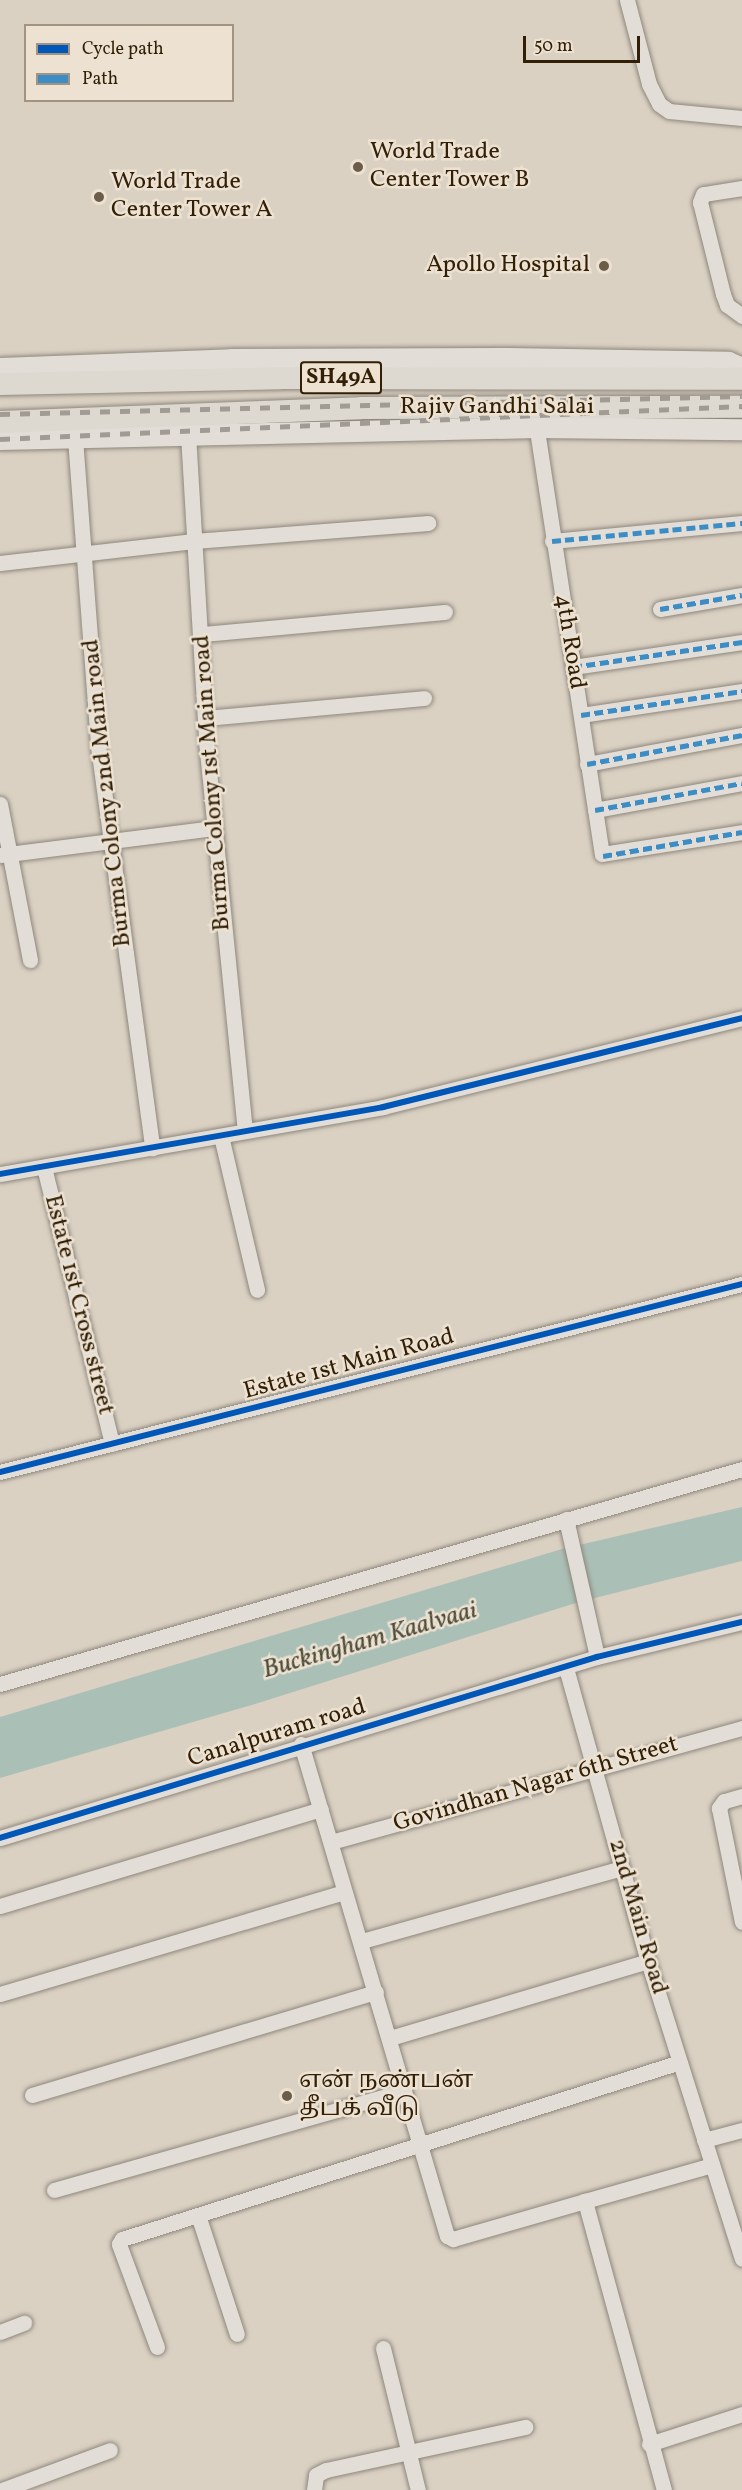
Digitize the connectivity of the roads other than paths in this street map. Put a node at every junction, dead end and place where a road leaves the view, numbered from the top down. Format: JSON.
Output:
{"nodes":[{"id":1,"x":627,"y":0,"type":"edge"},
{"id":2,"x":742,"y":118,"type":"edge"},
{"id":3,"x":742,"y":188,"type":"edge"},
{"id":4,"x":742,"y":316,"type":"edge"},
{"id":5,"x":0,"y":368,"type":"edge"},
{"id":6,"x":481,"y":368,"type":"junction"},
{"id":7,"x":742,"y":368,"type":"edge"},
{"id":8,"x":742,"y":379,"type":"edge"},
{"id":9,"x":47,"y":383,"type":"junction"},
{"id":10,"x":0,"y":384,"type":"edge"},
{"id":11,"x":742,"y":407,"type":"edge"},
{"id":12,"x":535,"y":418,"type":"junction"},
{"id":13,"x":47,"y":420,"type":"junction"},
{"id":14,"x":0,"y":422,"type":"edge"},
{"id":15,"x":742,"y":429,"type":"edge"},
{"id":16,"x":188,"y":434,"type":"junction"},
{"id":17,"x":75,"y":438,"type":"junction"},
{"id":18,"x":0,"y":439,"type":"edge"},
{"id":19,"x":428,"y":524,"type":"dead end"},
{"id":20,"x":742,"y":524,"type":"edge"},
{"id":21,"x":194,"y":541,"type":"junction"},
{"id":22,"x":552,"y":541,"type":"junction"},
{"id":23,"x":84,"y":556,"type":"junction"},
{"id":24,"x":0,"y":563,"type":"edge"},
{"id":25,"x":742,"y":595,"type":"edge"},
{"id":26,"x":660,"y":609,"type":"dead end"},
{"id":27,"x":445,"y":612,"type":"dead end"},
{"id":28,"x":202,"y":634,"type":"junction"},
{"id":29,"x":742,"y":642,"type":"edge"},
{"id":30,"x":573,"y":667,"type":"junction"},
{"id":31,"x":742,"y":691,"type":"edge"},
{"id":32,"x":424,"y":698,"type":"dead end"},
{"id":33,"x":581,"y":715,"type":"junction"},
{"id":34,"x":205,"y":718,"type":"junction"},
{"id":35,"x":742,"y":735,"type":"edge"},
{"id":36,"x":587,"y":764,"type":"junction"},
{"id":37,"x":742,"y":783,"type":"edge"},
{"id":38,"x":0,"y":804,"type":"edge"},
{"id":39,"x":595,"y":810,"type":"junction"},
{"id":40,"x":214,"y":828,"type":"junction"},
{"id":41,"x":742,"y":832,"type":"edge"},
{"id":42,"x":111,"y":840,"type":"junction"},
{"id":43,"x":5,"y":854,"type":"edge"},
{"id":44,"x":30,"y":960,"type":"dead end"},
{"id":45,"x":742,"y":1018,"type":"edge"},
{"id":46,"x":245,"y":1131,"type":"junction"},
{"id":47,"x":221,"y":1136,"type":"junction"},
{"id":48,"x":153,"y":1148,"type":"junction"},
{"id":49,"x":44,"y":1167,"type":"junction"},
{"id":50,"x":0,"y":1174,"type":"edge"},
{"id":51,"x":742,"y":1284,"type":"edge"},
{"id":52,"x":257,"y":1290,"type":"dead end"},
{"id":53,"x":112,"y":1444,"type":"junction"},
{"id":54,"x":742,"y":1469,"type":"edge"},
{"id":55,"x":0,"y":1472,"type":"edge"},
{"id":56,"x":566,"y":1519,"type":"junction"},
{"id":57,"x":742,"y":1622,"type":"edge"},
{"id":58,"x":597,"y":1658,"type":"junction"},
{"id":59,"x":566,"y":1668,"type":"junction"},
{"id":60,"x":0,"y":1684,"type":"edge"},
{"id":61,"x":742,"y":1728,"type":"edge"},
{"id":62,"x":301,"y":1744,"type":"junction"},
{"id":63,"x":596,"y":1767,"type":"junction"},
{"id":64,"x":742,"y":1796,"type":"edge"},
{"id":65,"x":321,"y":1809,"type":"junction"},
{"id":66,"x":0,"y":1838,"type":"edge"},
{"id":67,"x":331,"y":1842,"type":"junction"},
{"id":68,"x":622,"y":1868,"type":"junction"},
{"id":69,"x":344,"y":1892,"type":"junction"},
{"id":70,"x":0,"y":1906,"type":"edge"},
{"id":71,"x":742,"y":1922,"type":"edge"},
{"id":72,"x":362,"y":1941,"type":"junction"},
{"id":73,"x":648,"y":1961,"type":"junction"},
{"id":74,"x":376,"y":1992,"type":"junction"},
{"id":75,"x":0,"y":1994,"type":"edge"},
{"id":76,"x":390,"y":2038,"type":"junction"},
{"id":77,"x":680,"y":2062,"type":"junction"},
{"id":78,"x":404,"y":2091,"type":"junction"},
{"id":79,"x":33,"y":2095,"type":"dead end"},
{"id":80,"x":742,"y":2130,"type":"edge"},
{"id":81,"x":704,"y":2140,"type":"junction"},
{"id":82,"x":421,"y":2145,"type":"junction"},
{"id":83,"x":712,"y":2165,"type":"junction"},
{"id":84,"x":54,"y":2190,"type":"dead end"},
{"id":85,"x":585,"y":2201,"type":"junction"},
{"id":86,"x":198,"y":2215,"type":"junction"},
{"id":87,"x":742,"y":2259,"type":"edge"},
{"id":88,"x":24,"y":2323,"type":"dead end"},
{"id":89,"x":0,"y":2332,"type":"edge"},
{"id":90,"x":237,"y":2334,"type":"dead end"},
{"id":91,"x":157,"y":2347,"type":"dead end"},
{"id":92,"x":383,"y":2348,"type":"dead end"},
{"id":93,"x":742,"y":2414,"type":"edge"},
{"id":94,"x":525,"y":2427,"type":"dead end"},
{"id":95,"x":649,"y":2444,"type":"junction"},
{"id":96,"x":110,"y":2450,"type":"dead end"},
{"id":97,"x":409,"y":2454,"type":"junction"},
{"id":98,"x":2,"y":2490,"type":"edge"},
{"id":99,"x":314,"y":2490,"type":"edge"},
{"id":100,"x":418,"y":2490,"type":"edge"},
{"id":101,"x":664,"y":2490,"type":"edge"}],
"edges":[{"from":1,"to":2,"type":"street"},
{"from":3,"to":4,"type":"street"},
{"from":5,"to":6,"type":"street"},
{"from":6,"to":7,"type":"street"},
{"from":6,"to":8,"type":"main road","name":"Rajiv Gandhi Salai","number":"SH49A"},
{"from":6,"to":9,"type":"main road","name":"Rajiv Gandhi Salai","number":"SH49A"},
{"from":9,"to":10,"type":"main road","name":"Rajiv Gandhi Salai","number":"SH49A"},
{"from":9,"to":13,"type":"main road"},
{"from":11,"to":12,"type":"main road","name":"Rajiv Gandhi Salai","number":"SH49A"},
{"from":12,"to":13,"type":"main road","name":"Rajiv Gandhi Salai","number":"SH49A"},
{"from":12,"to":15,"type":"street"},
{"from":12,"to":16,"type":"street"},
{"from":12,"to":22,"type":"street","name":"4th Road"},
{"from":13,"to":14,"type":"main road","name":"Rajiv Gandhi Salai","number":"SH49A"},
{"from":16,"to":17,"type":"street"},
{"from":16,"to":21,"type":"street","name":"Burma Colony 1st Main road"},
{"from":17,"to":18,"type":"street"},
{"from":17,"to":23,"type":"street","name":"Burma Colony 2nd Main road"},
{"from":19,"to":21,"type":"street"},
{"from":20,"to":22,"type":"street"},
{"from":21,"to":23,"type":"street"},
{"from":21,"to":28,"type":"street","name":"Burma Colony 1st Main road"},
{"from":22,"to":30,"type":"street","name":"4th Road"},
{"from":23,"to":24,"type":"street"},
{"from":23,"to":42,"type":"street","name":"Burma Colony 2nd Main road"},
{"from":25,"to":26,"type":"street"},
{"from":27,"to":28,"type":"street"},
{"from":28,"to":34,"type":"street","name":"Burma Colony 1st Main road"},
{"from":29,"to":30,"type":"street"},
{"from":30,"to":33,"type":"street","name":"4th Road"},
{"from":31,"to":33,"type":"street"},
{"from":32,"to":34,"type":"street"},
{"from":33,"to":36,"type":"street","name":"4th Road"},
{"from":34,"to":40,"type":"street","name":"Burma Colony 1st Main road"},
{"from":35,"to":36,"type":"street"},
{"from":36,"to":39,"type":"street","name":"4th Road"},
{"from":37,"to":39,"type":"street"},
{"from":38,"to":43,"type":"street"},
{"from":39,"to":41,"type":"street","name":"4th Road"},
{"from":40,"to":42,"type":"street"},
{"from":40,"to":46,"type":"street","name":"Burma Colony 1st Main road"},
{"from":42,"to":43,"type":"street"},
{"from":42,"to":48,"type":"street","name":"Burma Colony 2nd Main road"},
{"from":43,"to":44,"type":"street"},
{"from":45,"to":46,"type":"street"},
{"from":46,"to":47,"type":"street"},
{"from":47,"to":48,"type":"street"},
{"from":47,"to":52,"type":"street"},
{"from":48,"to":49,"type":"street"},
{"from":49,"to":50,"type":"street"},
{"from":49,"to":53,"type":"street","name":"Estate 1st Cross street"},
{"from":51,"to":53,"type":"street","name":"Estate 1st Main Road"},
{"from":53,"to":55,"type":"street","name":"Estate 1st Main Road"},
{"from":54,"to":56,"type":"street"},
{"from":56,"to":58,"type":"street"},
{"from":56,"to":60,"type":"street"},
{"from":57,"to":58,"type":"street","name":"Canalpuram road"},
{"from":58,"to":59,"type":"street","name":"Canalpuram road"},
{"from":59,"to":62,"type":"street","name":"Canalpuram road"},
{"from":59,"to":63,"type":"street","name":"2nd Main Road"},
{"from":61,"to":63,"type":"street","name":"Govindhan Nagar 6th Street"},
{"from":62,"to":65,"type":"street"},
{"from":62,"to":66,"type":"street","name":"Canalpuram road"},
{"from":63,"to":67,"type":"street","name":"Govindhan Nagar 6th Street"},
{"from":63,"to":68,"type":"street","name":"2nd Main Road"},
{"from":64,"to":71,"type":"street"},
{"from":65,"to":67,"type":"street"},
{"from":65,"to":70,"type":"street"},
{"from":67,"to":69,"type":"street"},
{"from":68,"to":72,"type":"street"},
{"from":68,"to":73,"type":"street","name":"2nd Main Road"},
{"from":69,"to":72,"type":"street"},
{"from":69,"to":75,"type":"street"},
{"from":72,"to":74,"type":"street"},
{"from":73,"to":76,"type":"street"},
{"from":73,"to":77,"type":"street","name":"2nd Main Road"},
{"from":74,"to":76,"type":"street"},
{"from":74,"to":79,"type":"street"},
{"from":76,"to":78,"type":"street"},
{"from":77,"to":81,"type":"street","name":"2nd Main Road"},
{"from":77,"to":82,"type":"street"},
{"from":78,"to":82,"type":"street"},
{"from":78,"to":84,"type":"street"},
{"from":80,"to":81,"type":"street"},
{"from":81,"to":83,"type":"street","name":"2nd Main Road"},
{"from":82,"to":85,"type":"street"},
{"from":82,"to":86,"type":"street"},
{"from":83,"to":85,"type":"street"},
{"from":83,"to":87,"type":"street","name":"2nd Main Road"},
{"from":85,"to":95,"type":"street"},
{"from":86,"to":90,"type":"street"},
{"from":86,"to":91,"type":"street"},
{"from":88,"to":89,"type":"street"},
{"from":92,"to":97,"type":"street"},
{"from":93,"to":95,"type":"street"},
{"from":94,"to":97,"type":"street"},
{"from":95,"to":101,"type":"street"},
{"from":96,"to":98,"type":"street"},
{"from":97,"to":99,"type":"street"},
{"from":97,"to":100,"type":"street"}]}
